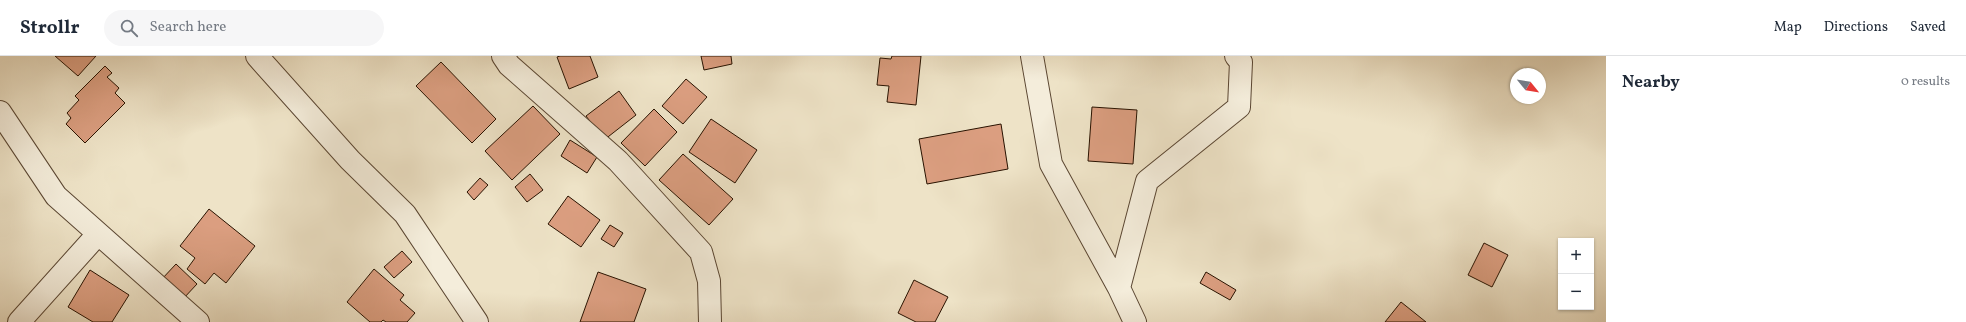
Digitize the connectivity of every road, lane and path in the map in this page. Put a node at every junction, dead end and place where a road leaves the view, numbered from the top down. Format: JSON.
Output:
{"nodes":[{"id":1,"x":257,"y":56,"type":"edge"},
{"id":2,"x":503,"y":56,"type":"edge"},
{"id":3,"x":1032,"y":56,"type":"edge"},
{"id":4,"x":1236,"y":56,"type":"edge"},
{"id":5,"x":0,"y":112,"type":"edge"},
{"id":6,"x":98,"y":234,"type":"junction"},
{"id":7,"x":1119,"y":288,"type":"junction"},
{"id":8,"x":19,"y":322,"type":"edge"},
{"id":9,"x":198,"y":322,"type":"edge"},
{"id":10,"x":477,"y":322,"type":"edge"},
{"id":11,"x":710,"y":322,"type":"edge"},
{"id":12,"x":1135,"y":322,"type":"edge"}],
"edges":[{"from":1,"to":10,"type":"street"},
{"from":2,"to":11,"type":"street"},
{"from":3,"to":7,"type":"street"},
{"from":4,"to":7,"type":"street"},
{"from":5,"to":6,"type":"street"},
{"from":6,"to":8,"type":"street"},
{"from":6,"to":9,"type":"street"},
{"from":7,"to":12,"type":"street"}]}
